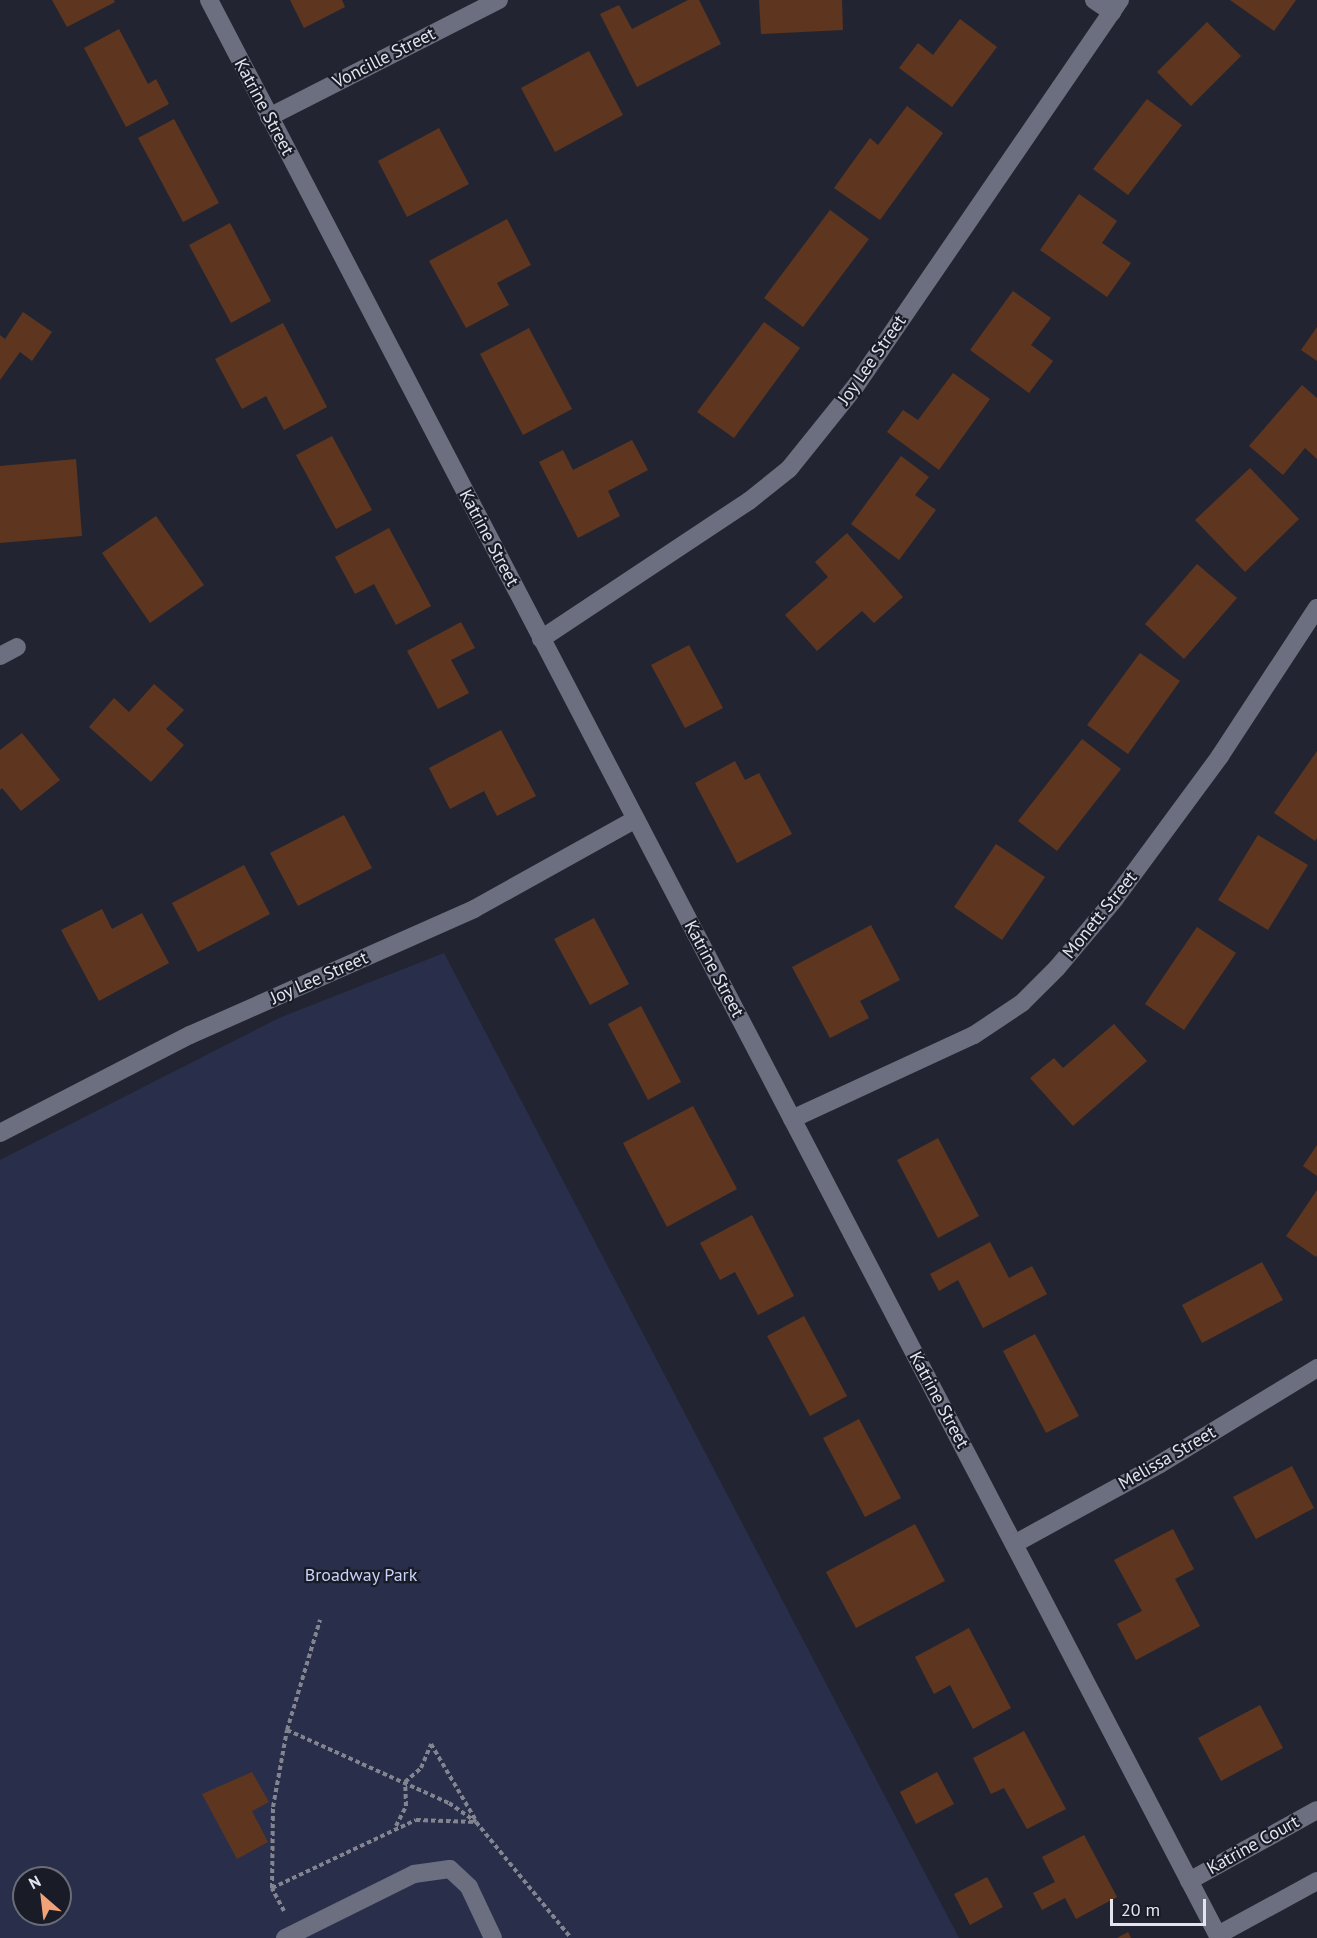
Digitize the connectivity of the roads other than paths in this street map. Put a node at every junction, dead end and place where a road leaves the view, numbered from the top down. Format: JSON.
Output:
{"nodes":[{"id":1,"x":209,"y":0,"type":"edge"},
{"id":2,"x":499,"y":0,"type":"edge"},
{"id":3,"x":1094,"y":0,"type":"edge"},
{"id":4,"x":1116,"y":6,"type":"edge"},
{"id":5,"x":269,"y":117,"type":"junction"},
{"id":6,"x":1317,"y":608,"type":"edge"},
{"id":7,"x":542,"y":639,"type":"junction"},
{"id":8,"x":17,"y":647,"type":"dead end"},
{"id":9,"x":0,"y":657,"type":"edge"},
{"id":10,"x":636,"y":819,"type":"junction"},
{"id":11,"x":792,"y":1119,"type":"junction"},
{"id":12,"x":0,"y":1132,"type":"edge"},
{"id":13,"x":1317,"y":1368,"type":"edge"},
{"id":14,"x":1014,"y":1544,"type":"junction"},
{"id":15,"x":1317,"y":1810,"type":"edge"},
{"id":16,"x":1189,"y":1881,"type":"junction"},
{"id":17,"x":1317,"y":1881,"type":"edge"},
{"id":18,"x":290,"y":1935,"type":"edge"},
{"id":19,"x":1218,"y":1937,"type":"edge"},
{"id":20,"x":493,"y":1938,"type":"edge"}],
"edges":[{"from":1,"to":5,"type":"street","name":"Katrine Street"},
{"from":2,"to":5,"type":"street","name":"Voncille Street"},
{"from":3,"to":4,"type":"street"},
{"from":4,"to":7,"type":"street","name":"Joy Lee Street"},
{"from":5,"to":7,"type":"street","name":"Katrine Street"},
{"from":6,"to":11,"type":"street","name":"Monett Street"},
{"from":7,"to":10,"type":"street","name":"Katrine Street"},
{"from":8,"to":9,"type":"street"},
{"from":10,"to":11,"type":"street","name":"Katrine Street"},
{"from":10,"to":12,"type":"street","name":"Joy Lee Street"},
{"from":11,"to":14,"type":"street","name":"Katrine Street"},
{"from":13,"to":14,"type":"street","name":"Melissa Street"},
{"from":14,"to":16,"type":"street","name":"Katrine Street"},
{"from":15,"to":16,"type":"street","name":"Katrine Court"},
{"from":16,"to":19,"type":"street","name":"Katrine Street"},
{"from":17,"to":19,"type":"street"},
{"from":18,"to":20,"type":"street"}]}
